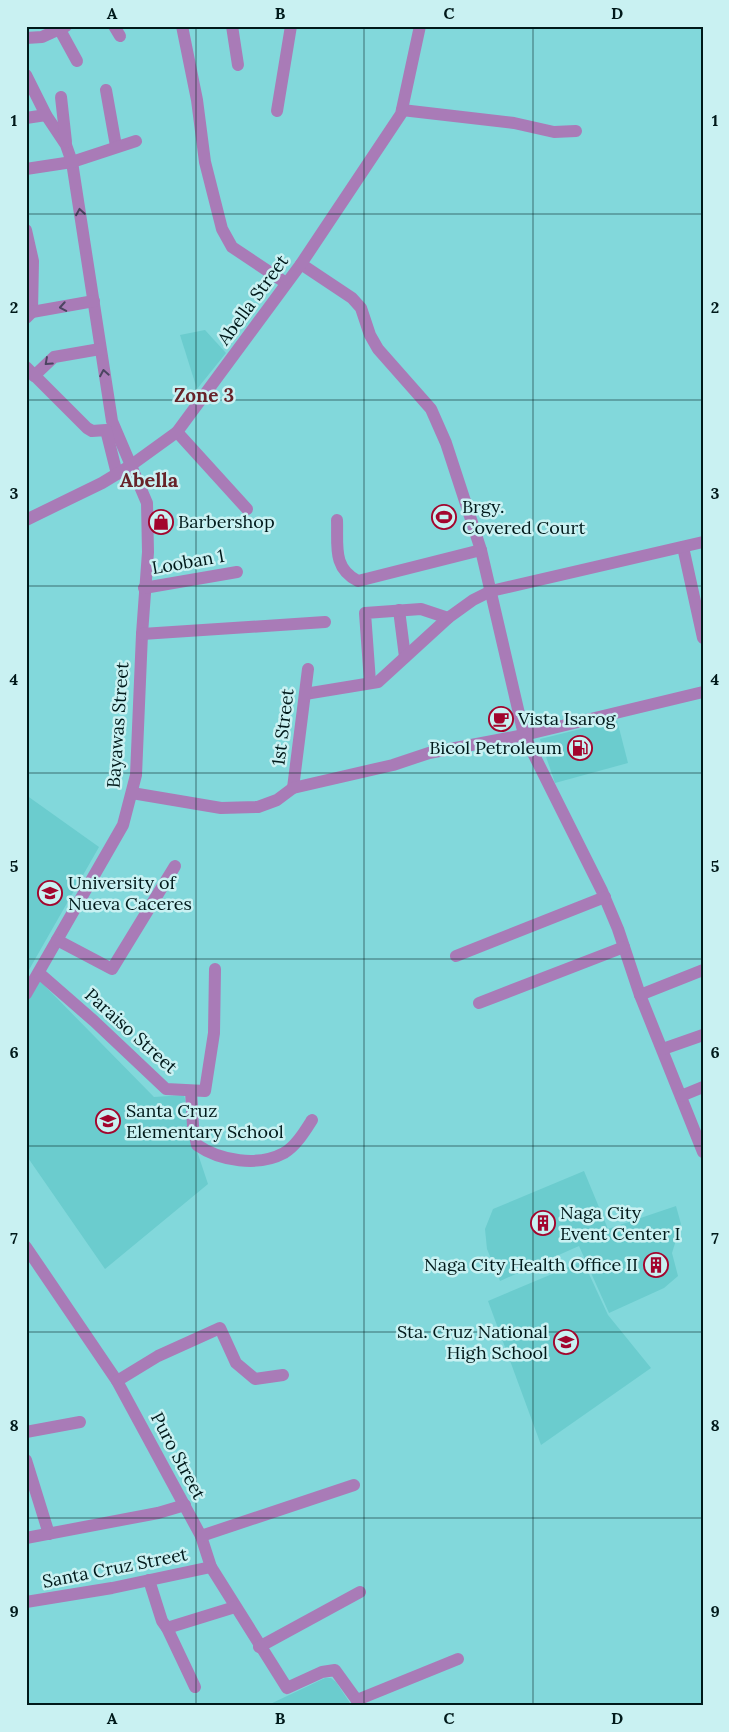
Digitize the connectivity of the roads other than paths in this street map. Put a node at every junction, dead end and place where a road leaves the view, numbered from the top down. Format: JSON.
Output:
{"nodes":[{"id":1,"x":182,"y":26,"type":"edge"},
{"id":2,"x":232,"y":26,"type":"edge"},
{"id":3,"x":291,"y":26,"type":"edge"},
{"id":4,"x":420,"y":26,"type":"edge"},
{"id":5,"x":63,"y":28,"type":"edge"},
{"id":6,"x":26,"y":38,"type":"edge"},
{"id":7,"x":76,"y":61,"type":"dead end"},
{"id":8,"x":238,"y":65,"type":"dead end"},
{"id":9,"x":26,"y":75,"type":"edge"},
{"id":10,"x":106,"y":90,"type":"dead end"},
{"id":11,"x":61,"y":97,"type":"dead end"},
{"id":12,"x":402,"y":110,"type":"junction"},
{"id":13,"x":277,"y":111,"type":"dead end"},
{"id":14,"x":46,"y":115,"type":"junction"},
{"id":15,"x":26,"y":118,"type":"edge"},
{"id":16,"x":576,"y":131,"type":"dead end"},
{"id":17,"x":136,"y":141,"type":"dead end"},
{"id":18,"x":66,"y":145,"type":"junction"},
{"id":19,"x":116,"y":146,"type":"junction"},
{"id":20,"x":72,"y":162,"type":"junction"},
{"id":21,"x":26,"y":169,"type":"edge"},
{"id":22,"x":26,"y":230,"type":"edge"},
{"id":23,"x":301,"y":264,"type":"junction"},
{"id":24,"x":286,"y":283,"type":"junction"},
{"id":25,"x":94,"y":301,"type":"junction"},
{"id":26,"x":29,"y":315,"type":"edge"},
{"id":27,"x":100,"y":349,"type":"junction"},
{"id":28,"x":30,"y":371,"type":"edge"},
{"id":29,"x":177,"y":432,"type":"junction"},
{"id":30,"x":118,"y":452,"type":"junction"},
{"id":31,"x":130,"y":466,"type":"junction"},
{"id":32,"x":117,"y":474,"type":"junction"},
{"id":33,"x":247,"y":509,"type":"dead end"},
{"id":34,"x":26,"y":520,"type":"edge"},
{"id":35,"x":336,"y":520,"type":"dead end"},
{"id":36,"x":703,"y":542,"type":"edge"},
{"id":37,"x":683,"y":547,"type":"junction"},
{"id":38,"x":481,"y":550,"type":"junction"},
{"id":39,"x":237,"y":572,"type":"dead end"},
{"id":40,"x":144,"y":588,"type":"junction"},
{"id":41,"x":491,"y":591,"type":"junction"},
{"id":42,"x":399,"y":610,"type":"junction"},
{"id":43,"x":448,"y":618,"type":"junction"},
{"id":44,"x":325,"y":622,"type":"dead end"},
{"id":45,"x":142,"y":634,"type":"junction"},
{"id":46,"x":703,"y":638,"type":"edge"},
{"id":47,"x":405,"y":657,"type":"junction"},
{"id":48,"x":308,"y":670,"type":"dead end"},
{"id":49,"x":370,"y":682,"type":"junction"},
{"id":50,"x":703,"y":692,"type":"edge"},
{"id":51,"x":305,"y":694,"type":"junction"},
{"id":52,"x":524,"y":734,"type":"junction"},
{"id":53,"x":294,"y":788,"type":"junction"},
{"id":54,"x":132,"y":793,"type":"junction"},
{"id":55,"x":174,"y":866,"type":"dead end"},
{"id":56,"x":605,"y":897,"type":"junction"},
{"id":57,"x":57,"y":940,"type":"junction"},
{"id":58,"x":624,"y":947,"type":"junction"},
{"id":59,"x":456,"y":956,"type":"dead end"},
{"id":60,"x":215,"y":969,"type":"dead end"},
{"id":61,"x":703,"y":970,"type":"edge"},
{"id":62,"x":39,"y":972,"type":"junction"},
{"id":63,"x":26,"y":994,"type":"edge"},
{"id":64,"x":640,"y":995,"type":"junction"},
{"id":65,"x":479,"y":1003,"type":"dead end"},
{"id":66,"x":703,"y":1035,"type":"edge"},
{"id":67,"x":663,"y":1049,"type":"junction"},
{"id":68,"x":703,"y":1088,"type":"edge"},
{"id":69,"x":191,"y":1090,"type":"junction"},
{"id":70,"x":681,"y":1096,"type":"junction"},
{"id":71,"x":312,"y":1120,"type":"dead end"},
{"id":72,"x":703,"y":1152,"type":"edge"},
{"id":73,"x":26,"y":1247,"type":"edge"},
{"id":74,"x":283,"y":1375,"type":"dead end"},
{"id":75,"x":116,"y":1381,"type":"junction"},
{"id":76,"x":80,"y":1422,"type":"dead end"},
{"id":77,"x":26,"y":1432,"type":"edge"},
{"id":78,"x":26,"y":1460,"type":"edge"},
{"id":79,"x":354,"y":1485,"type":"dead end"},
{"id":80,"x":185,"y":1505,"type":"junction"},
{"id":81,"x":49,"y":1534,"type":"junction"},
{"id":82,"x":202,"y":1536,"type":"junction"},
{"id":83,"x":26,"y":1538,"type":"edge"},
{"id":84,"x":211,"y":1567,"type":"junction"},
{"id":85,"x":149,"y":1580,"type":"junction"},
{"id":86,"x":360,"y":1592,"type":"dead end"},
{"id":87,"x":26,"y":1602,"type":"edge"},
{"id":88,"x":235,"y":1607,"type":"junction"},
{"id":89,"x":167,"y":1628,"type":"junction"},
{"id":90,"x":260,"y":1647,"type":"junction"},
{"id":91,"x":458,"y":1659,"type":"dead end"},
{"id":92,"x":195,"y":1687,"type":"dead end"},
{"id":93,"x":359,"y":1703,"type":"edge"}],
"edges":[{"from":1,"to":24,"type":"street"},
{"from":2,"to":8,"type":"street"},
{"from":3,"to":13,"type":"street"},
{"from":4,"to":12,"type":"street","name":"Abella Street"},
{"from":5,"to":6,"type":"street"},
{"from":5,"to":7,"type":"street"},
{"from":9,"to":14,"type":"street"},
{"from":10,"to":19,"type":"street"},
{"from":11,"to":18,"type":"street"},
{"from":12,"to":16,"type":"street"},
{"from":12,"to":23,"type":"street","name":"Abella Street"},
{"from":14,"to":15,"type":"street"},
{"from":14,"to":18,"type":"street"},
{"from":17,"to":19,"type":"street"},
{"from":18,"to":20,"type":"street"},
{"from":19,"to":20,"type":"street"},
{"from":20,"to":21,"type":"street"},
{"from":25,"to":20,"type":"street","one_way":true},
{"from":22,"to":26,"type":"street"},
{"from":23,"to":24,"type":"street","name":"Abella Street"},
{"from":23,"to":38,"type":"street"},
{"from":24,"to":29,"type":"street","name":"Abella Street"},
{"from":25,"to":26,"type":"street","one_way":true},
{"from":25,"to":27,"type":"street"},
{"from":27,"to":28,"type":"street","one_way":true},
{"from":30,"to":27,"type":"street","one_way":true},
{"from":28,"to":30,"type":"street"},
{"from":29,"to":31,"type":"street","name":"Abella Street"},
{"from":29,"to":33,"type":"street"},
{"from":30,"to":31,"type":"street","name":"Bayawas Street"},
{"from":30,"to":32,"type":"street"},
{"from":31,"to":32,"type":"street","name":"Abella Street"},
{"from":31,"to":40,"type":"street","name":"Bayawas Street"},
{"from":32,"to":34,"type":"street","name":"Abella Street"},
{"from":35,"to":38,"type":"street"},
{"from":36,"to":37,"type":"street"},
{"from":37,"to":41,"type":"street"},
{"from":37,"to":46,"type":"street"},
{"from":38,"to":41,"type":"street"},
{"from":39,"to":40,"type":"street","name":"Looban 1"},
{"from":40,"to":45,"type":"street","name":"Bayawas Street"},
{"from":41,"to":43,"type":"street"},
{"from":41,"to":52,"type":"street"},
{"from":42,"to":43,"type":"street"},
{"from":42,"to":47,"type":"street"},
{"from":42,"to":49,"type":"street"},
{"from":43,"to":47,"type":"street"},
{"from":44,"to":45,"type":"street"},
{"from":45,"to":54,"type":"street","name":"Bayawas Street"},
{"from":47,"to":49,"type":"street"},
{"from":48,"to":51,"type":"street","name":"1st Street"},
{"from":49,"to":51,"type":"street"},
{"from":50,"to":52,"type":"street"},
{"from":51,"to":53,"type":"street","name":"1st Street"},
{"from":52,"to":53,"type":"street"},
{"from":52,"to":56,"type":"street"},
{"from":53,"to":54,"type":"street"},
{"from":54,"to":57,"type":"street","name":"Bayawas Street"},
{"from":55,"to":57,"type":"street"},
{"from":56,"to":58,"type":"street"},
{"from":56,"to":59,"type":"street"},
{"from":57,"to":62,"type":"street","name":"Bayawas Street"},
{"from":58,"to":64,"type":"street"},
{"from":58,"to":65,"type":"street"},
{"from":60,"to":69,"type":"street","name":"Paraiso Street"},
{"from":61,"to":64,"type":"street"},
{"from":62,"to":63,"type":"street","name":"Bayawas Street"},
{"from":62,"to":69,"type":"street","name":"Paraiso Street"},
{"from":64,"to":67,"type":"street"},
{"from":66,"to":67,"type":"street"},
{"from":67,"to":70,"type":"street"},
{"from":68,"to":70,"type":"street"},
{"from":69,"to":71,"type":"street"},
{"from":70,"to":72,"type":"street"},
{"from":73,"to":75,"type":"street","name":"Puro Street"},
{"from":74,"to":75,"type":"street"},
{"from":75,"to":80,"type":"street","name":"Puro Street"},
{"from":76,"to":77,"type":"street"},
{"from":78,"to":81,"type":"street"},
{"from":79,"to":82,"type":"street"},
{"from":80,"to":81,"type":"street"},
{"from":80,"to":82,"type":"street","name":"Puro Street"},
{"from":81,"to":83,"type":"street"},
{"from":82,"to":84,"type":"street","name":"Puro Street"},
{"from":84,"to":85,"type":"street","name":"Santa Cruz Street"},
{"from":84,"to":88,"type":"street","name":"Puro Street"},
{"from":85,"to":87,"type":"street","name":"Santa Cruz Street"},
{"from":85,"to":89,"type":"street"},
{"from":86,"to":90,"type":"street"},
{"from":88,"to":89,"type":"street"},
{"from":88,"to":90,"type":"street","name":"Puro Street"},
{"from":89,"to":92,"type":"street"},
{"from":90,"to":93,"type":"street","name":"Puro Street"},
{"from":91,"to":93,"type":"street"}]}
